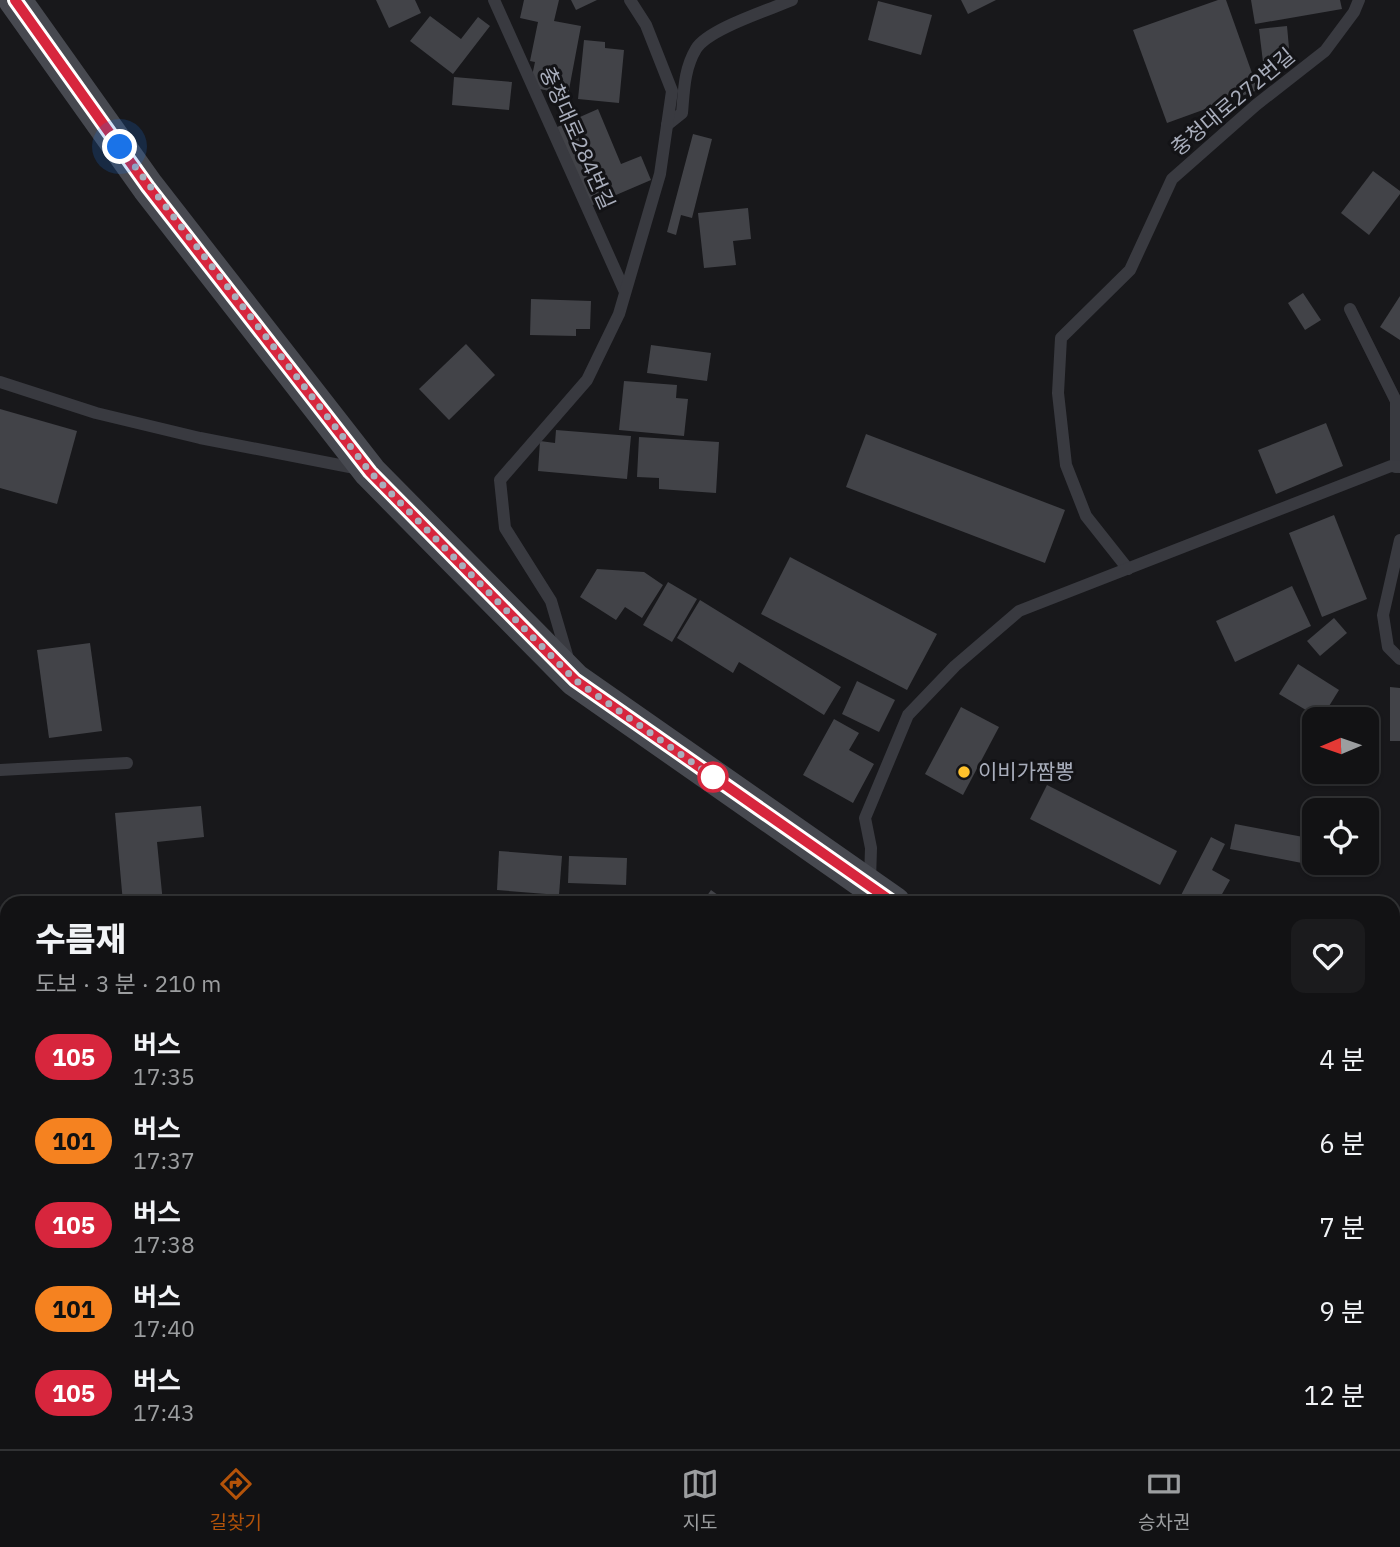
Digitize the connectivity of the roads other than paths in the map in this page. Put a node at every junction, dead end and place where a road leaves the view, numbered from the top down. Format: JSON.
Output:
{"nodes":[{"id":1,"x":15,"y":0,"type":"edge"},
{"id":2,"x":494,"y":0,"type":"edge"},
{"id":3,"x":630,"y":0,"type":"edge"},
{"id":4,"x":792,"y":0,"type":"edge"},
{"id":5,"x":1359,"y":0,"type":"edge"},
{"id":6,"x":667,"y":125,"type":"junction"},
{"id":7,"x":625,"y":292,"type":"junction"},
{"id":8,"x":1350,"y":309,"type":"dead end"},
{"id":9,"x":0,"y":382,"type":"edge"},
{"id":10,"x":1398,"y":467,"type":"edge"},
{"id":11,"x":370,"y":472,"type":"junction"},
{"id":12,"x":1400,"y":540,"type":"edge"},
{"id":13,"x":1128,"y":569,"type":"junction"},
{"id":14,"x":1400,"y":659,"type":"edge"},
{"id":15,"x":575,"y":680,"type":"junction"},
{"id":16,"x":127,"y":762,"type":"dead end"},
{"id":17,"x":0,"y":770,"type":"edge"},
{"id":18,"x":871,"y":896,"type":"edge"},
{"id":19,"x":874,"y":896,"type":"edge"}],
"edges":[{"from":1,"to":11,"type":"main road"},
{"from":2,"to":7,"type":"lane","name":"충청대로284번길"},
{"from":3,"to":6,"type":"lane","name":"충청대로284번길"},
{"from":4,"to":6,"type":"lane"},
{"from":5,"to":13,"type":"lane","name":"충청대로272번길"},
{"from":6,"to":7,"type":"lane","name":"충청대로284번길"},
{"from":7,"to":15,"type":"lane","name":"충청대로284번길"},
{"from":8,"to":10,"type":"lane"},
{"from":9,"to":11,"type":"lane"},
{"from":10,"to":13,"type":"lane"},
{"from":11,"to":15,"type":"main road"},
{"from":12,"to":14,"type":"lane"},
{"from":13,"to":19,"type":"lane"},
{"from":15,"to":18,"type":"main road"},
{"from":16,"to":17,"type":"lane"}]}
